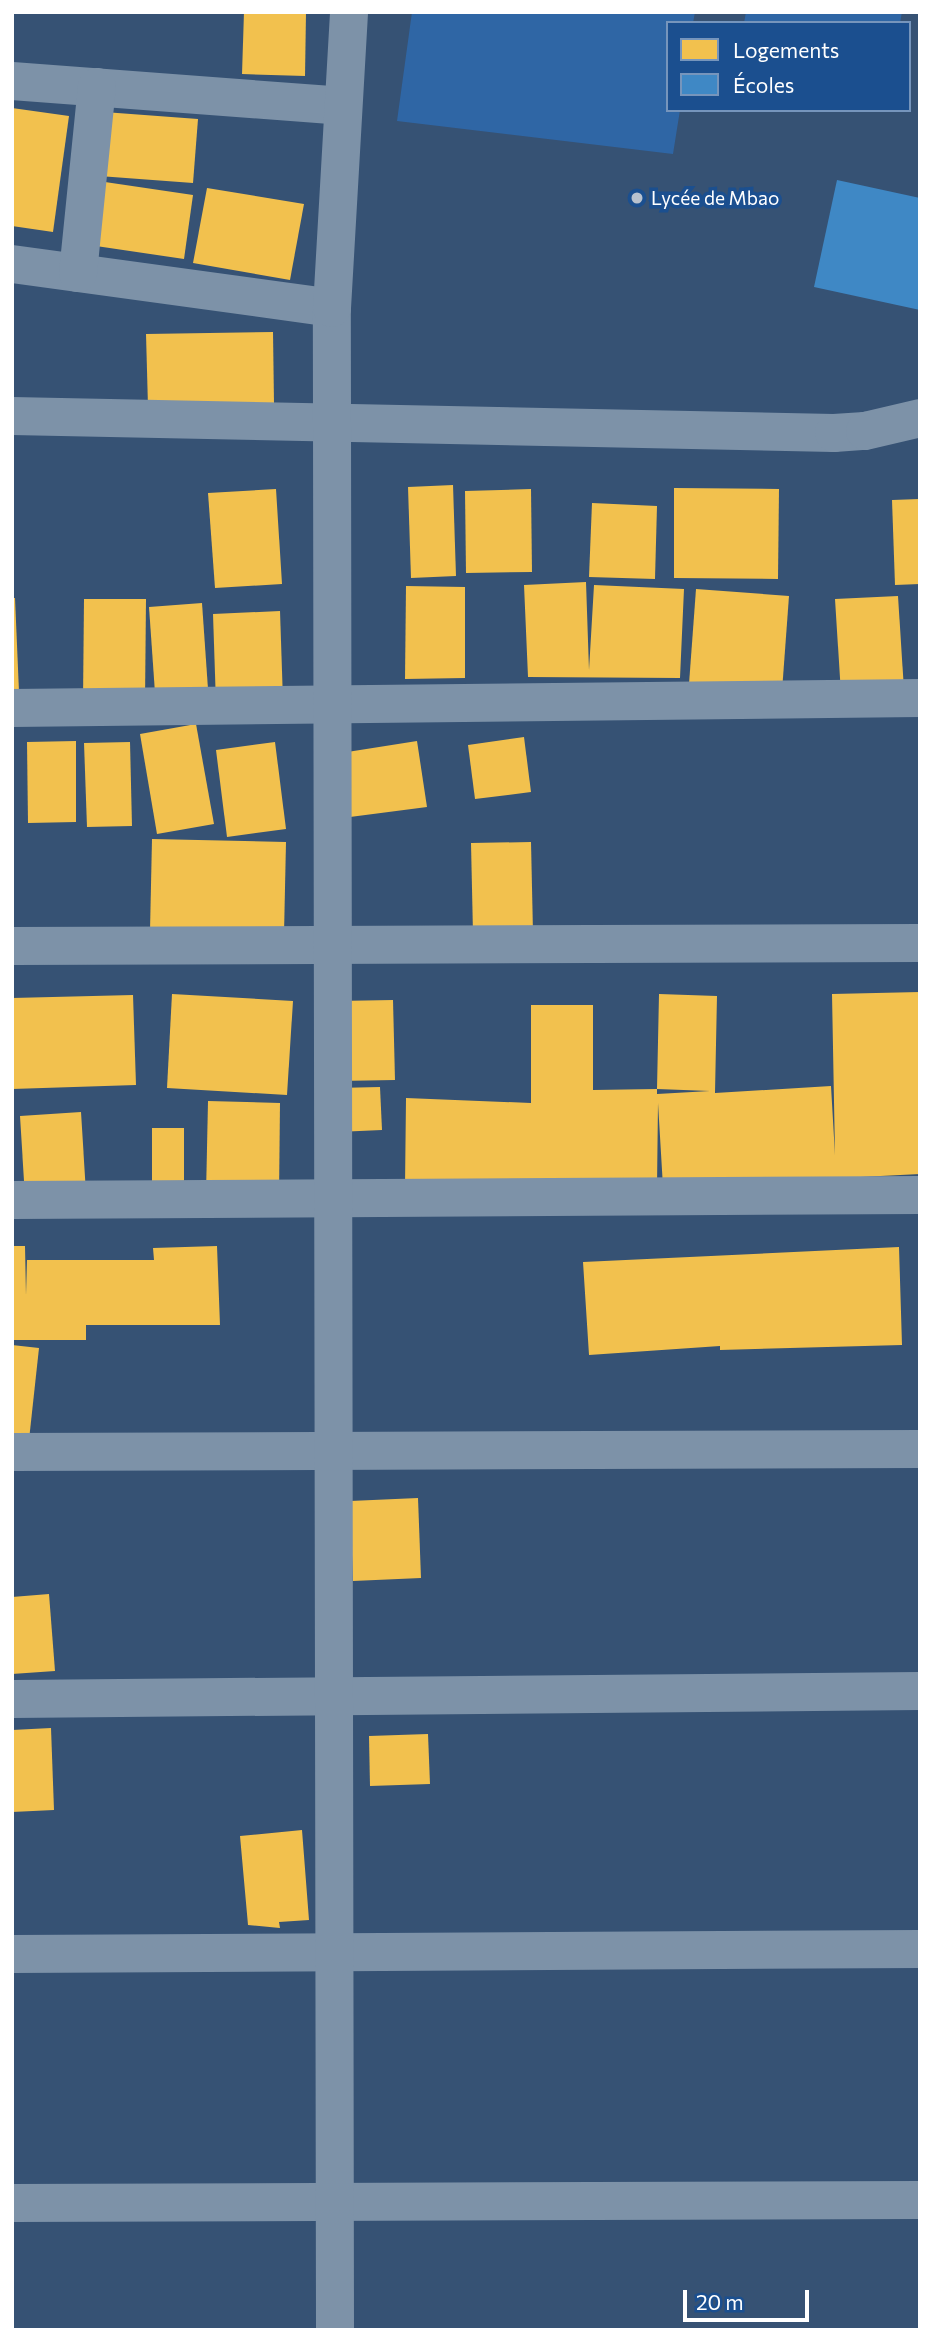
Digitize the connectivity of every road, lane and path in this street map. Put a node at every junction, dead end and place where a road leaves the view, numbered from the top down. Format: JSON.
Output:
{"nodes":[{"id":1,"x":349,"y":12,"type":"edge"},
{"id":2,"x":12,"y":81,"type":"edge"},
{"id":3,"x":97,"y":87,"type":"junction"},
{"id":4,"x":341,"y":106,"type":"junction"},
{"id":5,"x":12,"y":264,"type":"edge"},
{"id":6,"x":78,"y":273,"type":"junction"},
{"id":7,"x":332,"y":308,"type":"junction"},
{"id":8,"x":12,"y":416,"type":"edge"},
{"id":9,"x":920,"y":418,"type":"edge"},
{"id":10,"x":332,"y":420,"type":"junction"},
{"id":11,"x":920,"y":698,"type":"edge"},
{"id":12,"x":332,"y":706,"type":"junction"},
{"id":13,"x":12,"y":708,"type":"edge"},
{"id":14,"x":920,"y":943,"type":"edge"},
{"id":15,"x":333,"y":945,"type":"junction"},
{"id":16,"x":12,"y":946,"type":"edge"},
{"id":17,"x":920,"y":1195,"type":"edge"},
{"id":18,"x":333,"y":1198,"type":"junction"},
{"id":19,"x":12,"y":1200,"type":"edge"},
{"id":20,"x":920,"y":1449,"type":"edge"},
{"id":21,"x":334,"y":1451,"type":"junction"},
{"id":22,"x":12,"y":1452,"type":"edge"},
{"id":23,"x":920,"y":1691,"type":"edge"},
{"id":24,"x":334,"y":1696,"type":"junction"},
{"id":25,"x":12,"y":1699,"type":"edge"},
{"id":26,"x":920,"y":1949,"type":"edge"},
{"id":27,"x":335,"y":1952,"type":"junction"},
{"id":28,"x":12,"y":1954,"type":"edge"},
{"id":29,"x":920,"y":2200,"type":"edge"},
{"id":30,"x":335,"y":2202,"type":"junction"},
{"id":31,"x":12,"y":2203,"type":"edge"},
{"id":32,"x":335,"y":2330,"type":"edge"}],
"edges":[{"from":1,"to":4,"type":"street"},
{"from":2,"to":3,"type":"street"},
{"from":3,"to":4,"type":"street"},
{"from":3,"to":6,"type":"street"},
{"from":4,"to":7,"type":"street"},
{"from":5,"to":6,"type":"street"},
{"from":6,"to":7,"type":"street"},
{"from":7,"to":10,"type":"street"},
{"from":8,"to":10,"type":"street"},
{"from":9,"to":10,"type":"street"},
{"from":10,"to":12,"type":"street"},
{"from":11,"to":12,"type":"street"},
{"from":12,"to":13,"type":"street"},
{"from":12,"to":15,"type":"street"},
{"from":14,"to":15,"type":"street"},
{"from":15,"to":16,"type":"street"},
{"from":15,"to":18,"type":"street"},
{"from":17,"to":18,"type":"street"},
{"from":18,"to":19,"type":"street"},
{"from":18,"to":21,"type":"street"},
{"from":20,"to":21,"type":"street"},
{"from":21,"to":22,"type":"street"},
{"from":21,"to":24,"type":"street"},
{"from":23,"to":24,"type":"street"},
{"from":24,"to":25,"type":"street"},
{"from":24,"to":27,"type":"street"},
{"from":26,"to":27,"type":"street"},
{"from":27,"to":28,"type":"street"},
{"from":27,"to":30,"type":"street"},
{"from":29,"to":30,"type":"street"},
{"from":30,"to":31,"type":"street"},
{"from":30,"to":32,"type":"street"}]}
